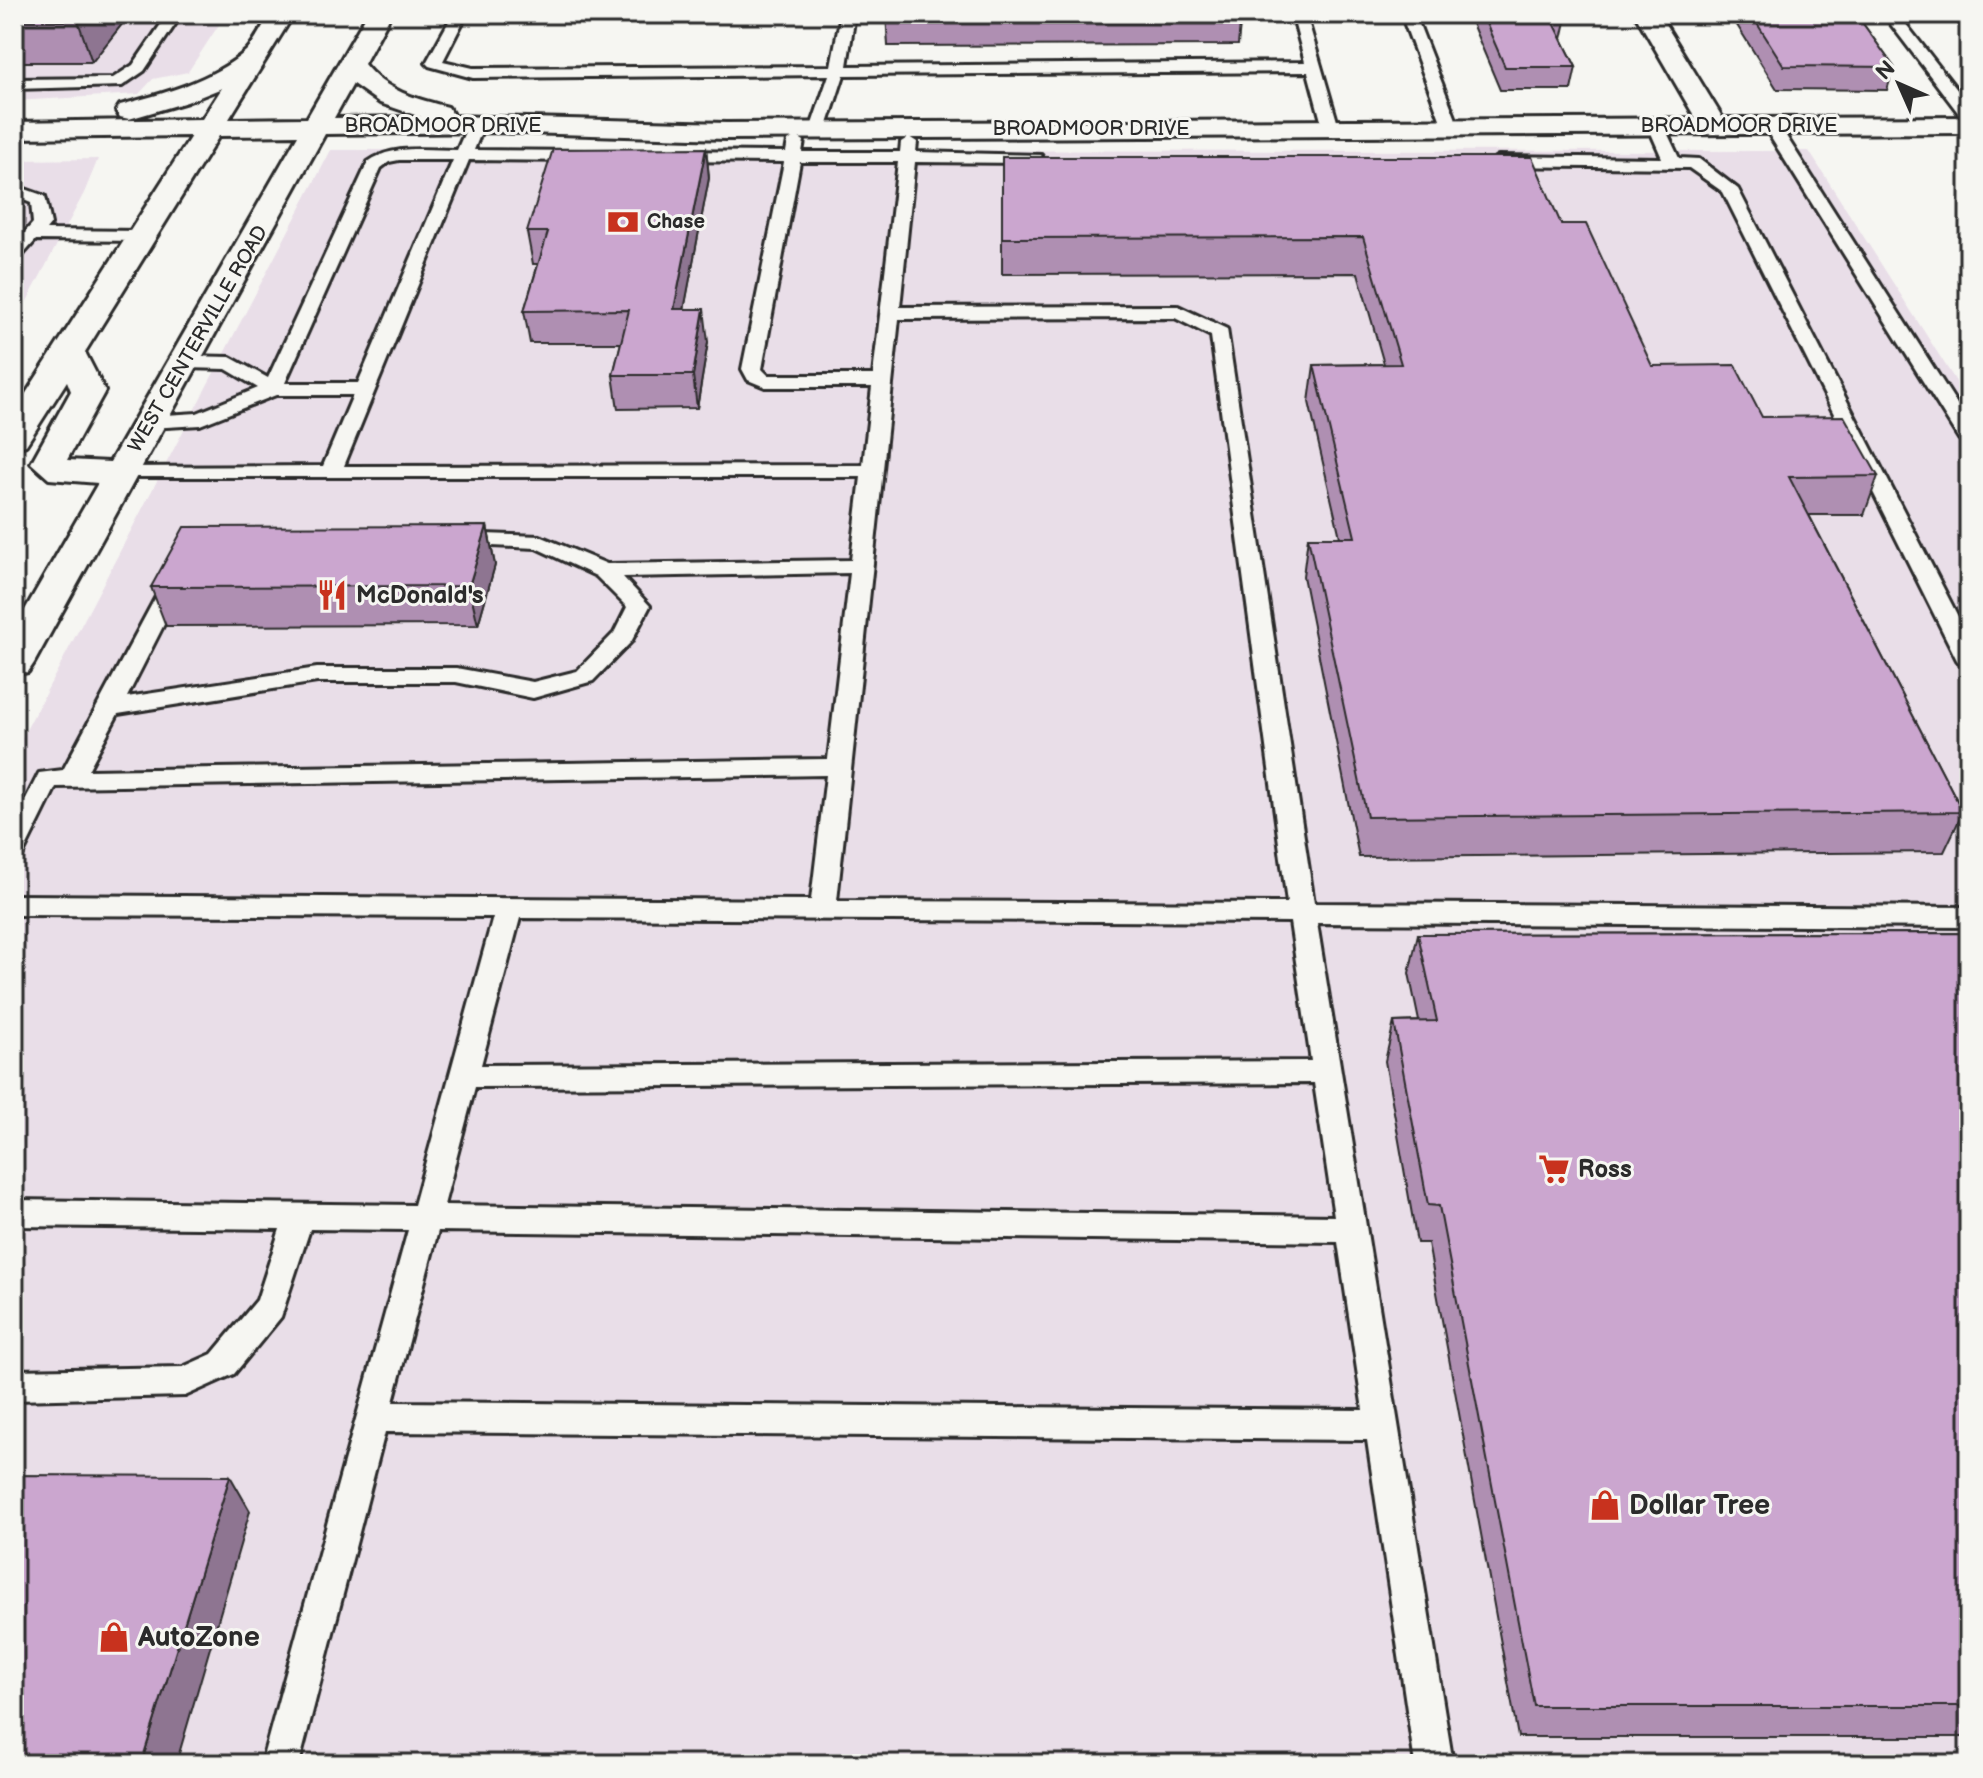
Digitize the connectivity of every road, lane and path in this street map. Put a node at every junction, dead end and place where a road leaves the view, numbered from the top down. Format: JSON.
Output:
{"nodes":[{"id":1,"x":175,"y":14,"type":"edge"},
{"id":2,"x":282,"y":14,"type":"edge"},
{"id":3,"x":379,"y":14,"type":"edge"},
{"id":4,"x":460,"y":14,"type":"edge"},
{"id":5,"x":848,"y":14,"type":"edge"},
{"id":6,"x":1299,"y":14,"type":"edge"},
{"id":7,"x":1408,"y":14,"type":"edge"},
{"id":8,"x":1647,"y":14,"type":"edge"},
{"id":9,"x":1890,"y":14,"type":"edge"},
{"id":10,"x":259,"y":52,"type":"junction"},
{"id":11,"x":352,"y":66,"type":"junction"},
{"id":12,"x":1312,"y":67,"type":"junction"},
{"id":13,"x":838,"y":71,"type":"junction"},
{"id":14,"x":14,"y":84,"type":"edge"},
{"id":15,"x":1969,"y":116,"type":"edge"},
{"id":16,"x":484,"y":124,"type":"junction"},
{"id":17,"x":1713,"y":125,"type":"junction"},
{"id":18,"x":1771,"y":125,"type":"junction"},
{"id":19,"x":1969,"y":125,"type":"edge"},
{"id":20,"x":318,"y":126,"type":"junction"},
{"id":21,"x":1656,"y":126,"type":"junction"},
{"id":22,"x":213,"y":127,"type":"junction"},
{"id":23,"x":1451,"y":127,"type":"junction"},
{"id":24,"x":55,"y":128,"type":"junction"},
{"id":25,"x":1331,"y":128,"type":"junction"},
{"id":26,"x":14,"y":130,"type":"edge"},
{"id":27,"x":803,"y":139,"type":"junction"},
{"id":28,"x":909,"y":143,"type":"junction"},
{"id":29,"x":464,"y":156,"type":"junction"},
{"id":30,"x":606,"y":156,"type":"edge"},
{"id":31,"x":653,"y":156,"type":"edge"},
{"id":32,"x":1055,"y":158,"type":"edge"},
{"id":33,"x":1483,"y":161,"type":"edge"},
{"id":34,"x":1673,"y":163,"type":"junction"},
{"id":35,"x":14,"y":190,"type":"edge"},
{"id":36,"x":32,"y":235,"type":"junction"},
{"id":37,"x":143,"y":236,"type":"junction"},
{"id":38,"x":14,"y":254,"type":"edge"},
{"id":39,"x":890,"y":313,"type":"junction"},
{"id":40,"x":69,"y":352,"type":"junction"},
{"id":41,"x":185,"y":362,"type":"junction"},
{"id":42,"x":882,"y":381,"type":"junction"},
{"id":43,"x":273,"y":389,"type":"junction"},
{"id":44,"x":365,"y":389,"type":"junction"},
{"id":45,"x":150,"y":422,"type":"junction"},
{"id":46,"x":14,"y":438,"type":"edge"},
{"id":47,"x":1969,"y":439,"type":"edge"},
{"id":48,"x":872,"y":471,"type":"junction"},
{"id":49,"x":331,"y":472,"type":"junction"},
{"id":50,"x":122,"y":473,"type":"junction"},
{"id":51,"x":430,"y":538,"type":"edge"},
{"id":52,"x":185,"y":561,"type":"edge"},
{"id":53,"x":862,"y":566,"type":"junction"},
{"id":54,"x":604,"y":571,"type":"junction"},
{"id":55,"x":1969,"y":660,"type":"edge"},
{"id":56,"x":14,"y":663,"type":"edge"},
{"id":57,"x":108,"y":708,"type":"junction"},
{"id":58,"x":839,"y":767,"type":"junction"},
{"id":59,"x":71,"y":779,"type":"junction"},
{"id":60,"x":14,"y":848,"type":"edge"},
{"id":61,"x":14,"y":905,"type":"edge"},
{"id":62,"x":509,"y":908,"type":"junction"},
{"id":63,"x":823,"y":910,"type":"junction"},
{"id":64,"x":1302,"y":914,"type":"junction"},
{"id":65,"x":1969,"y":917,"type":"edge"},
{"id":66,"x":1327,"y":1072,"type":"junction"},
{"id":67,"x":464,"y":1076,"type":"junction"},
{"id":68,"x":14,"y":1213,"type":"edge"},
{"id":69,"x":299,"y":1217,"type":"junction"},
{"id":70,"x":426,"y":1218,"type":"junction"},
{"id":71,"x":1351,"y":1229,"type":"junction"},
{"id":72,"x":14,"y":1385,"type":"edge"},
{"id":73,"x":372,"y":1417,"type":"junction"},
{"id":74,"x":1382,"y":1425,"type":"junction"},
{"id":75,"x":280,"y":1764,"type":"edge"},
{"id":76,"x":1434,"y":1764,"type":"edge"}],
"edges":[{"from":1,"to":14,"type":"lane"},
{"from":2,"to":10,"type":"main road"},
{"from":3,"to":11,"type":"main road","name":"WEST CENTERVILLE ROAD"},
{"from":4,"to":13,"type":"lane"},
{"from":5,"to":13,"type":"lane"},
{"from":6,"to":12,"type":"lane"},
{"from":7,"to":23,"type":"lane"},
{"from":8,"to":17,"type":"main road"},
{"from":9,"to":15,"type":"lane"},
{"from":10,"to":22,"type":"main road"},
{"from":10,"to":24,"type":"main road"},
{"from":11,"to":16,"type":"main road"},
{"from":11,"to":20,"type":"main road","name":"WEST CENTERVILLE ROAD"},
{"from":12,"to":13,"type":"lane"},
{"from":12,"to":25,"type":"lane"},
{"from":13,"to":27,"type":"lane"},
{"from":16,"to":20,"type":"main road","name":"BROADMOOR DRIVE"},
{"from":16,"to":27,"type":"main road","name":"BROADMOOR DRIVE"},
{"from":16,"to":29,"type":"lane"},
{"from":17,"to":18,"type":"main road","name":"BROADMOOR DRIVE"},
{"from":17,"to":21,"type":"main road","name":"BROADMOOR DRIVE"},
{"from":18,"to":19,"type":"main road","name":"BROADMOOR DRIVE"},
{"from":18,"to":47,"type":"lane"},
{"from":20,"to":22,"type":"main road","name":"BROADMOOR DRIVE"},
{"from":20,"to":41,"type":"main road","name":"WEST CENTERVILLE ROAD"},
{"from":21,"to":23,"type":"main road","name":"BROADMOOR DRIVE"},
{"from":21,"to":34,"type":"lane"},
{"from":22,"to":24,"type":"main road","name":"BROADMOOR DRIVE"},
{"from":22,"to":37,"type":"main road"},
{"from":23,"to":25,"type":"main road","name":"BROADMOOR DRIVE"},
{"from":24,"to":26,"type":"main road"},
{"from":25,"to":28,"type":"main road","name":"BROADMOOR DRIVE"},
{"from":27,"to":28,"type":"main road","name":"BROADMOOR DRIVE"},
{"from":27,"to":31,"type":"lane"},
{"from":27,"to":42,"type":"lane"},
{"from":28,"to":32,"type":"lane"},
{"from":28,"to":39,"type":"lane"},
{"from":29,"to":30,"type":"lane"},
{"from":29,"to":43,"type":"lane"},
{"from":29,"to":44,"type":"lane"},
{"from":33,"to":34,"type":"lane"},
{"from":34,"to":55,"type":"lane"},
{"from":35,"to":36,"type":"lane"},
{"from":36,"to":37,"type":"lane"},
{"from":36,"to":38,"type":"lane"},
{"from":37,"to":40,"type":"main road"},
{"from":39,"to":42,"type":"lane"},
{"from":39,"to":64,"type":"lane"},
{"from":40,"to":46,"type":"main road"},
{"from":40,"to":50,"type":"main road"},
{"from":41,"to":43,"type":"lane"},
{"from":41,"to":45,"type":"main road","name":"WEST CENTERVILLE ROAD"},
{"from":42,"to":48,"type":"lane"},
{"from":43,"to":44,"type":"lane"},
{"from":43,"to":45,"type":"lane"},
{"from":44,"to":49,"type":"lane"},
{"from":45,"to":50,"type":"main road","name":"WEST CENTERVILLE ROAD"},
{"from":48,"to":49,"type":"lane"},
{"from":48,"to":53,"type":"lane"},
{"from":49,"to":50,"type":"lane"},
{"from":50,"to":56,"type":"main road","name":"WEST CENTERVILLE ROAD"},
{"from":51,"to":54,"type":"lane"},
{"from":52,"to":57,"type":"lane"},
{"from":53,"to":54,"type":"lane"},
{"from":53,"to":58,"type":"lane"},
{"from":54,"to":57,"type":"lane"},
{"from":57,"to":59,"type":"lane"},
{"from":58,"to":59,"type":"lane"},
{"from":58,"to":63,"type":"lane"},
{"from":59,"to":60,"type":"lane"},
{"from":61,"to":62,"type":"lane"},
{"from":62,"to":63,"type":"lane"},
{"from":62,"to":67,"type":"lane"},
{"from":63,"to":64,"type":"lane"},
{"from":64,"to":65,"type":"lane"},
{"from":64,"to":66,"type":"lane"},
{"from":66,"to":67,"type":"lane"},
{"from":66,"to":71,"type":"lane"},
{"from":67,"to":70,"type":"lane"},
{"from":68,"to":69,"type":"lane"},
{"from":69,"to":70,"type":"lane"},
{"from":69,"to":72,"type":"lane"},
{"from":70,"to":71,"type":"lane"},
{"from":70,"to":73,"type":"lane"},
{"from":71,"to":74,"type":"lane"},
{"from":73,"to":74,"type":"lane"},
{"from":73,"to":75,"type":"lane"},
{"from":74,"to":76,"type":"lane"}]}
